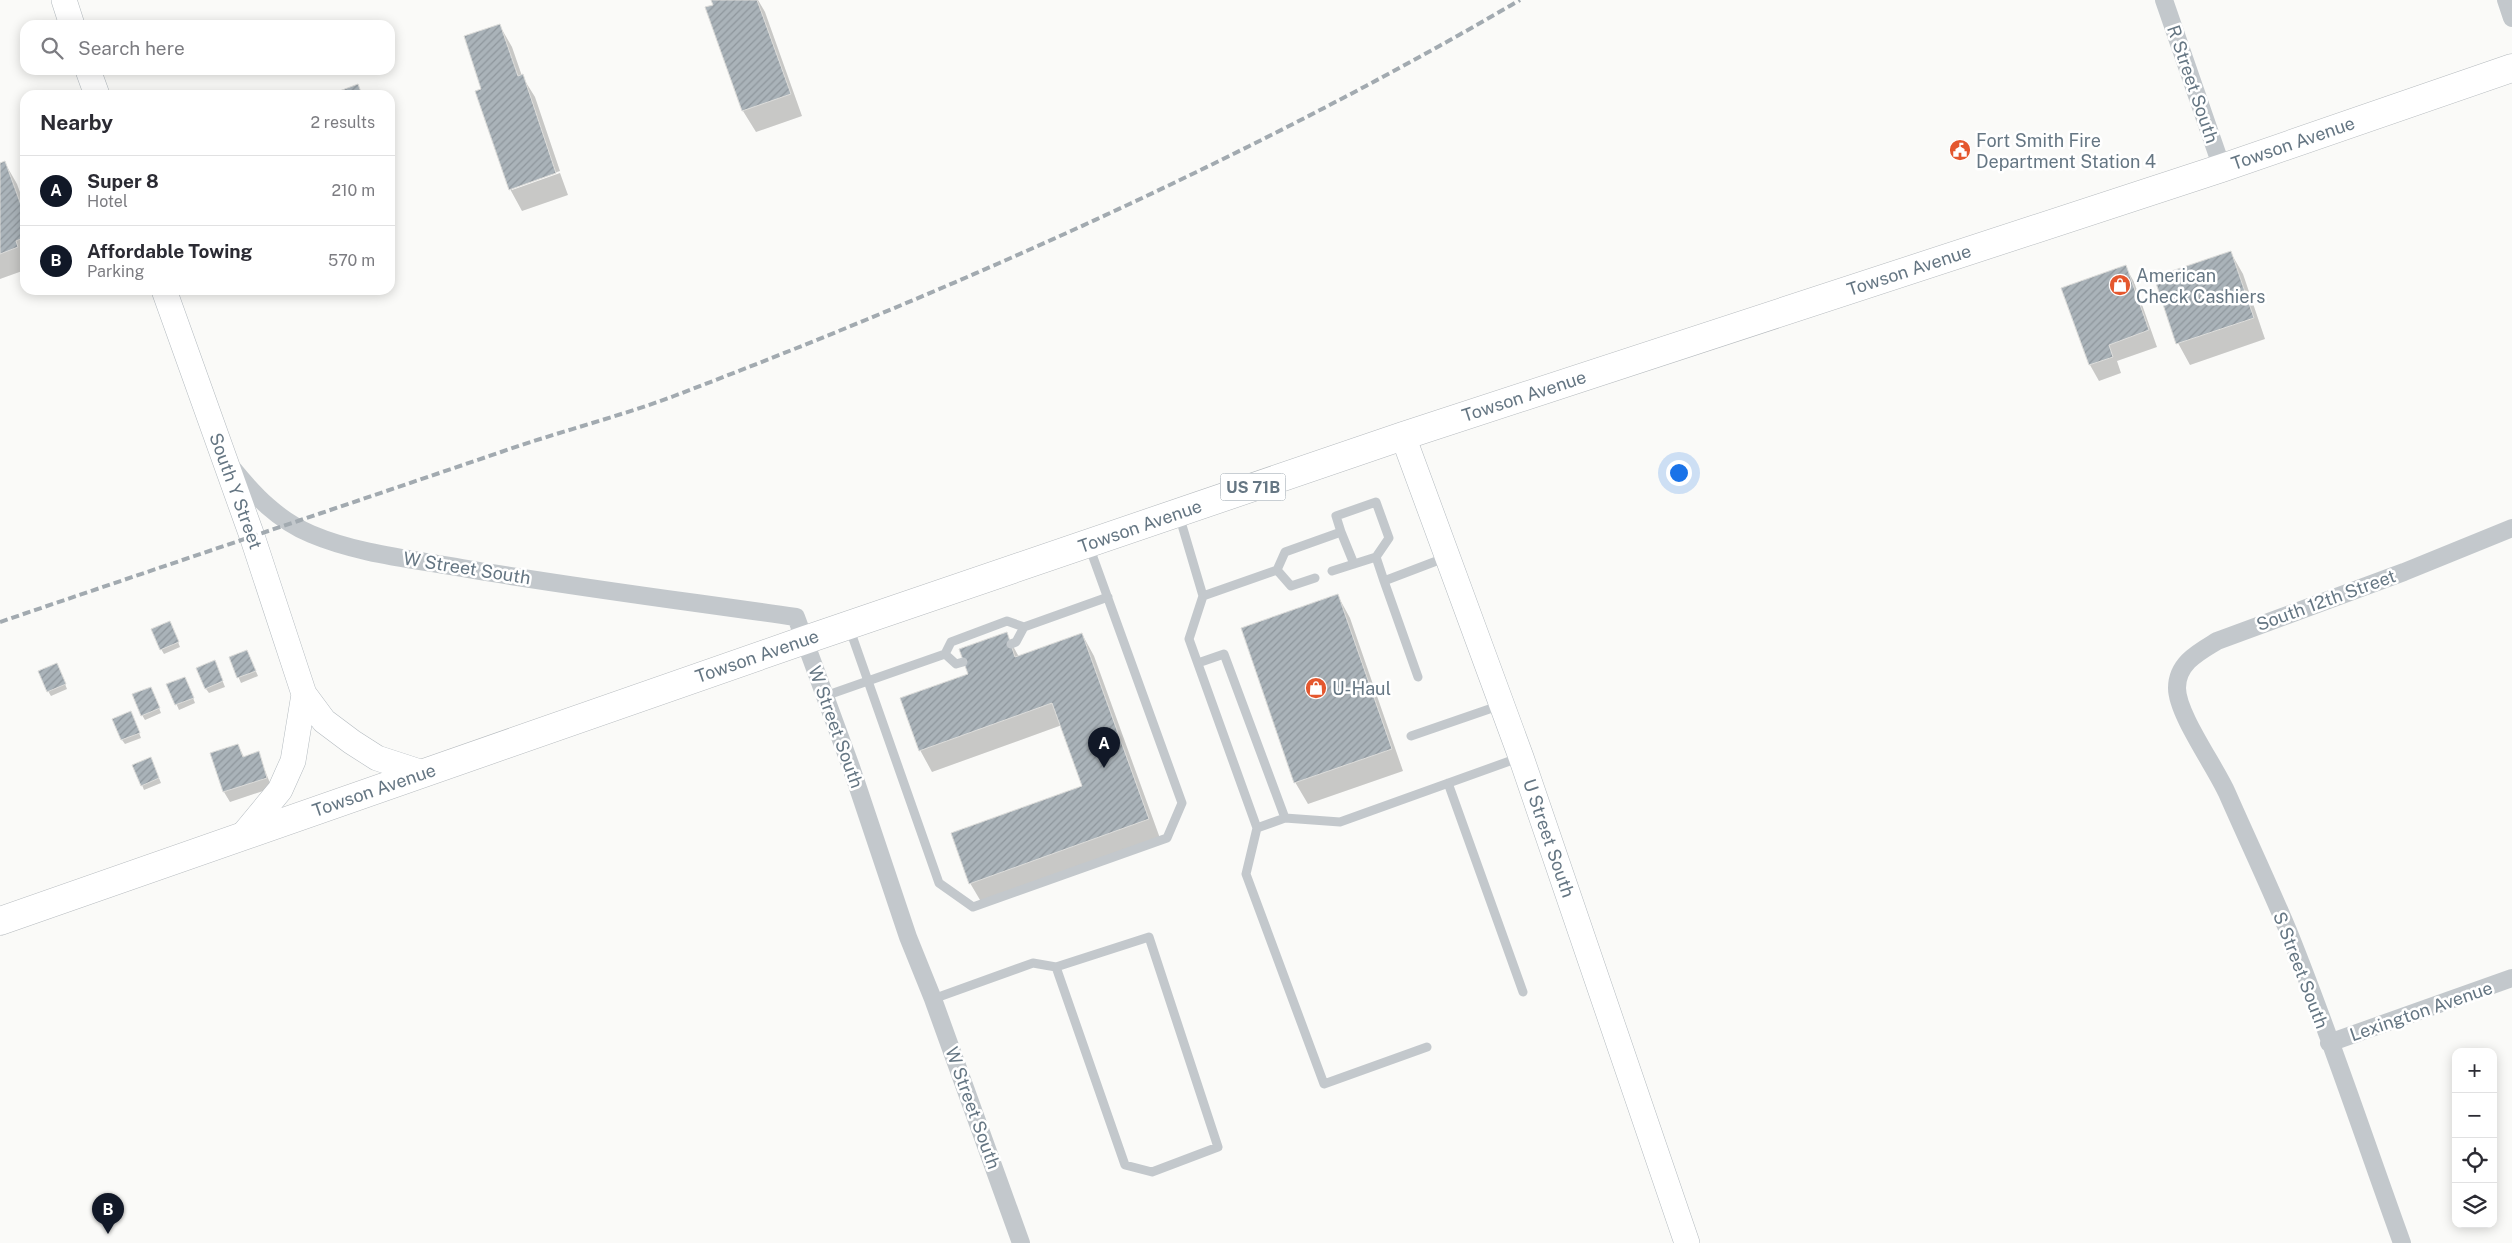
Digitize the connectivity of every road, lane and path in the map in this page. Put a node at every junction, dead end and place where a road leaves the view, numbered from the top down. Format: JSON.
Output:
{"nodes":[{"id":1,"x":64,"y":0,"type":"edge"},
{"id":2,"x":2164,"y":0,"type":"edge"},
{"id":3,"x":2506,"y":0,"type":"edge"},
{"id":4,"x":2512,"y":18,"type":"edge"},
{"id":5,"x":70,"y":20,"type":"edge"},
{"id":6,"x":2512,"y":68,"type":"edge"},
{"id":7,"x":90,"y":75,"type":"edge"},
{"id":8,"x":95,"y":90,"type":"edge"},
{"id":9,"x":2222,"y":168,"type":"junction"},
{"id":10,"x":166,"y":295,"type":"edge"},
{"id":11,"x":1403,"y":436,"type":"junction"},
{"id":12,"x":223,"y":457,"type":"junction"},
{"id":13,"x":1178,"y":512,"type":"junction"},
{"id":14,"x":2512,"y":528,"type":"edge"},
{"id":15,"x":1341,"y":532,"type":"junction"},
{"id":16,"x":1088,"y":543,"type":"junction"},
{"id":17,"x":1376,"y":557,"type":"junction"},
{"id":18,"x":1447,"y":557,"type":"junction"},
{"id":19,"x":1354,"y":564,"type":"junction"},
{"id":20,"x":1277,"y":570,"type":"junction"},
{"id":21,"x":1332,"y":572,"type":"dead end"},
{"id":22,"x":1315,"y":578,"type":"dead end"},
{"id":23,"x":1384,"y":581,"type":"junction"},
{"id":24,"x":1203,"y":596,"type":"junction"},
{"id":25,"x":1108,"y":597,"type":"junction"},
{"id":26,"x":848,"y":625,"type":"junction"},
{"id":27,"x":1024,"y":627,"type":"junction"},
{"id":28,"x":805,"y":640,"type":"junction"},
{"id":29,"x":1011,"y":644,"type":"dead end"},
{"id":30,"x":944,"y":654,"type":"junction"},
{"id":31,"x":964,"y":662,"type":"dead end"},
{"id":32,"x":1198,"y":663,"type":"junction"},
{"id":33,"x":1418,"y":677,"type":"dead end"},
{"id":34,"x":867,"y":680,"type":"junction"},
{"id":35,"x":304,"y":694,"type":"junction"},
{"id":36,"x":825,"y":696,"type":"junction"},
{"id":37,"x":1502,"y":705,"type":"junction"},
{"id":38,"x":2181,"y":705,"type":"joint"},
{"id":39,"x":1411,"y":736,"type":"dead end"},
{"id":40,"x":1521,"y":757,"type":"junction"},
{"id":41,"x":423,"y":773,"type":"junction"},
{"id":42,"x":1448,"y":783,"type":"junction"},
{"id":43,"x":1285,"y":818,"type":"junction"},
{"id":44,"x":1257,"y":828,"type":"junction"},
{"id":45,"x":242,"y":836,"type":"junction"},
{"id":46,"x":0,"y":921,"type":"edge"},
{"id":47,"x":1056,"y":966,"type":"junction"},
{"id":48,"x":2512,"y":978,"type":"edge"},
{"id":49,"x":1523,"y":992,"type":"dead end"},
{"id":50,"x":933,"y":999,"type":"junction"},
{"id":51,"x":2329,"y":1043,"type":"junction"},
{"id":52,"x":1427,"y":1047,"type":"dead end"},
{"id":53,"x":1021,"y":1243,"type":"edge"},
{"id":54,"x":1687,"y":1243,"type":"edge"},
{"id":55,"x":2402,"y":1243,"type":"edge"}],
"edges":[{"from":1,"to":5,"type":"street"},
{"from":2,"to":9,"type":"street","name":"R Street South"},
{"from":3,"to":4,"type":"street"},
{"from":6,"to":9,"type":"main road","name":"Towson Avenue","number":"US 71B"},
{"from":7,"to":8,"type":"street"},
{"from":9,"to":11,"type":"main road","name":"Towson Avenue","number":"US 71B"},
{"from":10,"to":12,"type":"street","name":"South Y Street"},
{"from":11,"to":13,"type":"main road","name":"Towson Avenue","number":"US 71B"},
{"from":11,"to":18,"type":"street","name":"U Street South"},
{"from":12,"to":28,"type":"street","name":"W Street South"},
{"from":12,"to":35,"type":"street","name":"South Y Street"},
{"from":13,"to":16,"type":"main road","name":"Towson Avenue","number":"US 71B"},
{"from":13,"to":24,"type":"lane"},
{"from":14,"to":38,"type":"street","name":"South 12th Street"},
{"from":15,"to":17,"type":"lane"},
{"from":15,"to":19,"type":"lane"},
{"from":15,"to":20,"type":"lane"},
{"from":16,"to":25,"type":"lane"},
{"from":16,"to":26,"type":"main road","name":"Towson Avenue","number":"US 71B"},
{"from":17,"to":19,"type":"lane"},
{"from":17,"to":23,"type":"lane"},
{"from":18,"to":23,"type":"lane"},
{"from":18,"to":37,"type":"street","name":"U Street South"},
{"from":19,"to":21,"type":"lane"},
{"from":20,"to":22,"type":"lane"},
{"from":20,"to":24,"type":"lane"},
{"from":23,"to":33,"type":"lane"},
{"from":24,"to":32,"type":"lane"},
{"from":25,"to":27,"type":"lane"},
{"from":25,"to":34,"type":"lane"},
{"from":26,"to":28,"type":"main road","name":"Towson Avenue","number":"US 71B"},
{"from":26,"to":34,"type":"lane"},
{"from":27,"to":29,"type":"lane"},
{"from":27,"to":30,"type":"lane"},
{"from":28,"to":36,"type":"street","name":"W Street South"},
{"from":28,"to":41,"type":"main road","name":"Towson Avenue","number":"US 71B"},
{"from":30,"to":31,"type":"lane"},
{"from":30,"to":34,"type":"lane"},
{"from":32,"to":43,"type":"lane"},
{"from":32,"to":44,"type":"lane"},
{"from":34,"to":36,"type":"lane"},
{"from":35,"to":41,"type":"street","name":"South Y Street"},
{"from":35,"to":45,"type":"street","name":"South Y Street"},
{"from":36,"to":50,"type":"street","name":"W Street South"},
{"from":37,"to":39,"type":"lane"},
{"from":37,"to":40,"type":"street","name":"U Street South"},
{"from":38,"to":51,"type":"street","name":"S Street South"},
{"from":40,"to":42,"type":"lane"},
{"from":40,"to":54,"type":"street","name":"U Street South"},
{"from":41,"to":45,"type":"main road","name":"Towson Avenue","number":"US 71B"},
{"from":42,"to":43,"type":"lane"},
{"from":42,"to":49,"type":"lane"},
{"from":43,"to":44,"type":"lane"},
{"from":44,"to":52,"type":"lane"},
{"from":45,"to":46,"type":"main road","name":"Towson Avenue","number":"US 71B"},
{"from":47,"to":47,"type":"lane"},
{"from":47,"to":50,"type":"lane"},
{"from":48,"to":51,"type":"street","name":"Lexington Avenue"},
{"from":50,"to":53,"type":"street","name":"W Street South"},
{"from":51,"to":55,"type":"street","name":"S Street South"}]}
